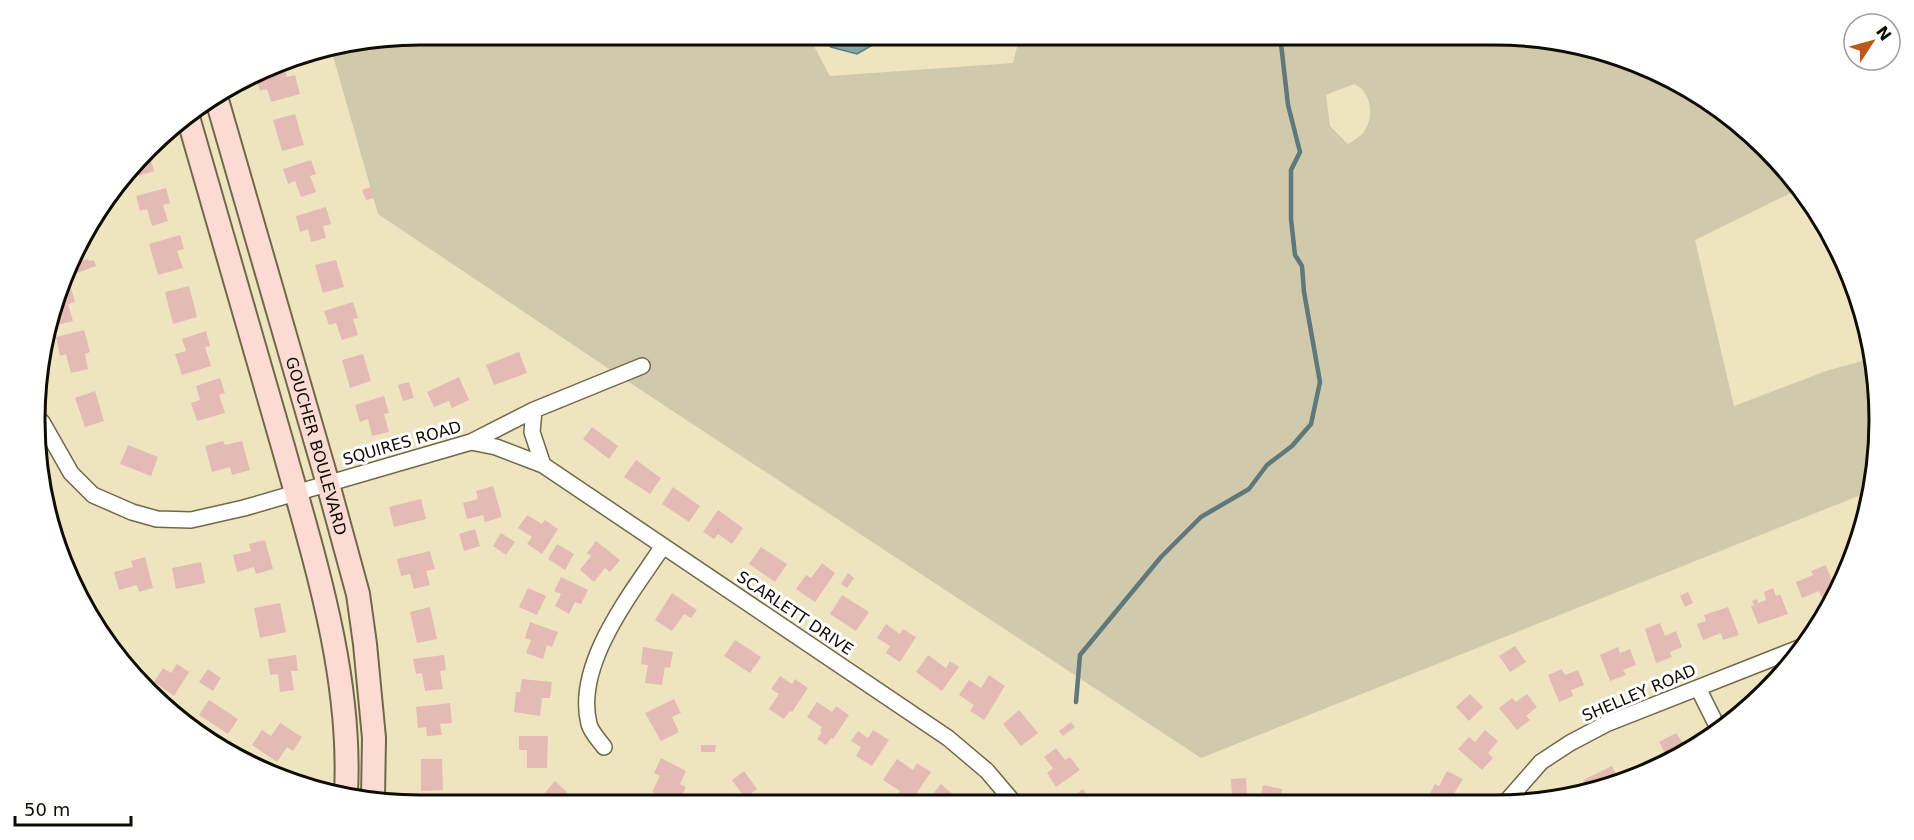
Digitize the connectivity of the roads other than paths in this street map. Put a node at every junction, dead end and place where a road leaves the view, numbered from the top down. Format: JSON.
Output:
{"nodes":[{"id":1,"x":218,"y":104,"type":"edge"},
{"id":2,"x":190,"y":124,"type":"edge"},
{"id":3,"x":642,"y":366,"type":"dead end"},
{"id":4,"x":534,"y":410,"type":"junction"},
{"id":5,"x":45,"y":428,"type":"edge"},
{"id":6,"x":471,"y":442,"type":"junction"},
{"id":7,"x":543,"y":465,"type":"junction"},
{"id":8,"x":328,"y":484,"type":"junction"},
{"id":9,"x":296,"y":493,"type":"junction"},
{"id":10,"x":663,"y":546,"type":"junction"},
{"id":11,"x":1789,"y":652,"type":"edge"},
{"id":12,"x":1698,"y":688,"type":"junction"},
{"id":13,"x":1715,"y":723,"type":"edge"},
{"id":14,"x":604,"y":747,"type":"dead end"},
{"id":15,"x":341,"y":786,"type":"edge"},
{"id":16,"x":374,"y":792,"type":"edge"},
{"id":17,"x":1513,"y":794,"type":"edge"},
{"id":18,"x":1007,"y":795,"type":"edge"}],
"edges":[{"from":1,"to":8,"type":"main road","name":"GOUCHER BOULEVARD"},
{"from":2,"to":9,"type":"main road","name":"GOUCHER BOULEVARD"},
{"from":3,"to":4,"type":"street","name":"SQUIRES ROAD"},
{"from":4,"to":6,"type":"street","name":"SQUIRES ROAD"},
{"from":4,"to":7,"type":"street"},
{"from":5,"to":9,"type":"street","name":"SQUIRES ROAD"},
{"from":6,"to":7,"type":"street","name":"SCARLETT DRIVE"},
{"from":6,"to":8,"type":"street","name":"SQUIRES ROAD"},
{"from":7,"to":10,"type":"street","name":"SCARLETT DRIVE"},
{"from":8,"to":9,"type":"street","name":"SQUIRES ROAD"},
{"from":8,"to":16,"type":"main road","name":"GOUCHER BOULEVARD"},
{"from":9,"to":15,"type":"main road","name":"GOUCHER BOULEVARD"},
{"from":10,"to":14,"type":"street"},
{"from":10,"to":18,"type":"street","name":"SCARLETT DRIVE"},
{"from":11,"to":12,"type":"street","name":"SHELLEY ROAD"},
{"from":12,"to":13,"type":"street"},
{"from":12,"to":17,"type":"street","name":"SHELLEY ROAD"}]}
